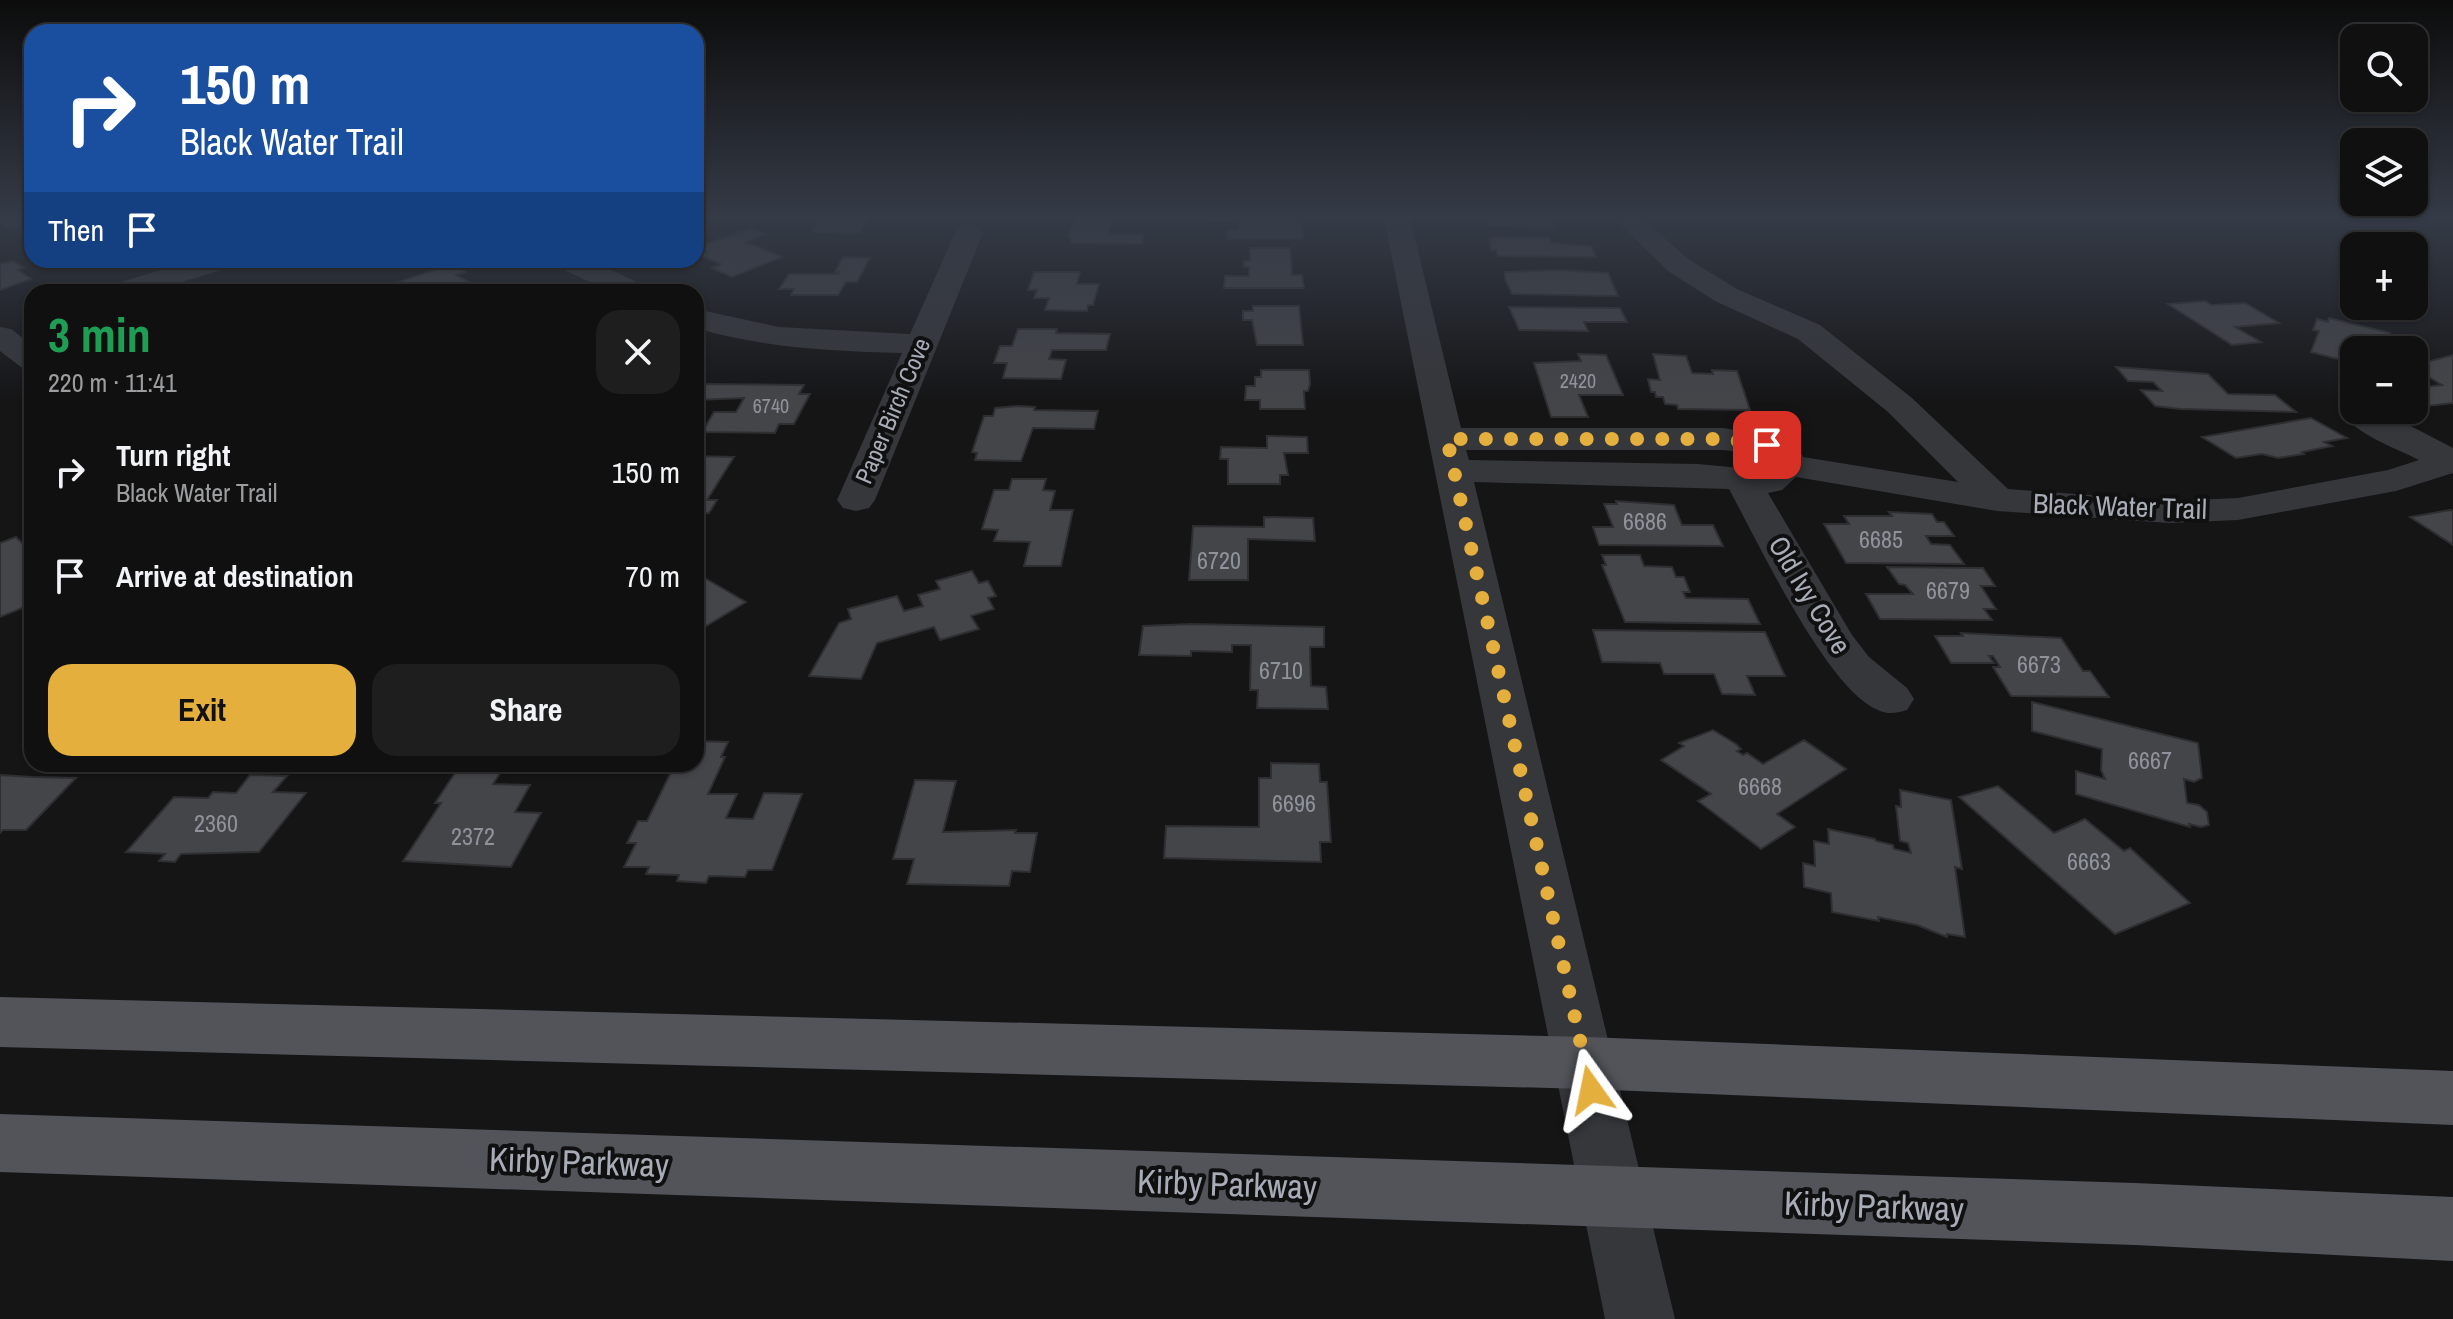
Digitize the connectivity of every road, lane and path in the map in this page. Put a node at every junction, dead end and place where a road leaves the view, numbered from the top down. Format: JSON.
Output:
{"nodes":[{"id":1,"x":949,"y":280,"type":"edge"},
{"id":2,"x":1411,"y":280,"type":"edge"},
{"id":3,"x":1701,"y":280,"type":"edge"},
{"id":4,"x":704,"y":320,"type":"edge"},
{"id":5,"x":24,"y":322,"type":"edge"},
{"id":6,"x":0,"y":329,"type":"edge"},
{"id":7,"x":0,"y":336,"type":"edge"},
{"id":8,"x":922,"y":344,"type":"junction"},
{"id":9,"x":24,"y":354,"type":"edge"},
{"id":10,"x":2379,"y":424,"type":"edge"},
{"id":11,"x":1450,"y":455,"type":"junction"},
{"id":12,"x":2451,"y":462,"type":"edge"},
{"id":13,"x":1788,"y":465,"type":"junction"},
{"id":14,"x":1742,"y":480,"type":"junction"},
{"id":15,"x":856,"y":500,"type":"dead end"},
{"id":16,"x":1997,"y":500,"type":"junction"},
{"id":17,"x":1891,"y":699,"type":"dead end"},
{"id":18,"x":0,"y":1022,"type":"edge"},
{"id":19,"x":1586,"y":1063,"type":"junction"},
{"id":20,"x":2453,"y":1098,"type":"edge"},
{"id":21,"x":0,"y":1143,"type":"edge"},
{"id":22,"x":1613,"y":1197,"type":"junction"},
{"id":23,"x":2453,"y":1229,"type":"edge"},
{"id":24,"x":1640,"y":1319,"type":"edge"}],
"edges":[{"from":1,"to":8,"type":"street","name":"Paper Birch Cove"},
{"from":2,"to":11,"type":"street"},
{"from":3,"to":16,"type":"street"},
{"from":4,"to":8,"type":"street"},
{"from":5,"to":6,"type":"street"},
{"from":7,"to":9,"type":"street"},
{"from":8,"to":15,"type":"street","name":"Paper Birch Cove"},
{"from":10,"to":12,"type":"street"},
{"from":11,"to":13,"type":"street","name":"Black Water Trail"},
{"from":11,"to":14,"type":"street"},
{"from":11,"to":19,"type":"street"},
{"from":12,"to":16,"type":"street","name":"Black Water Trail"},
{"from":13,"to":14,"type":"street"},
{"from":13,"to":16,"type":"street","name":"Black Water Trail"},
{"from":14,"to":17,"type":"street","name":"Old Ivy Cove"},
{"from":18,"to":19,"type":"main road"},
{"from":19,"to":20,"type":"main road"},
{"from":19,"to":22,"type":"street"},
{"from":21,"to":22,"type":"main road","name":"Kirby Parkway"},
{"from":22,"to":23,"type":"main road","name":"Kirby Parkway"},
{"from":22,"to":24,"type":"street"}]}
